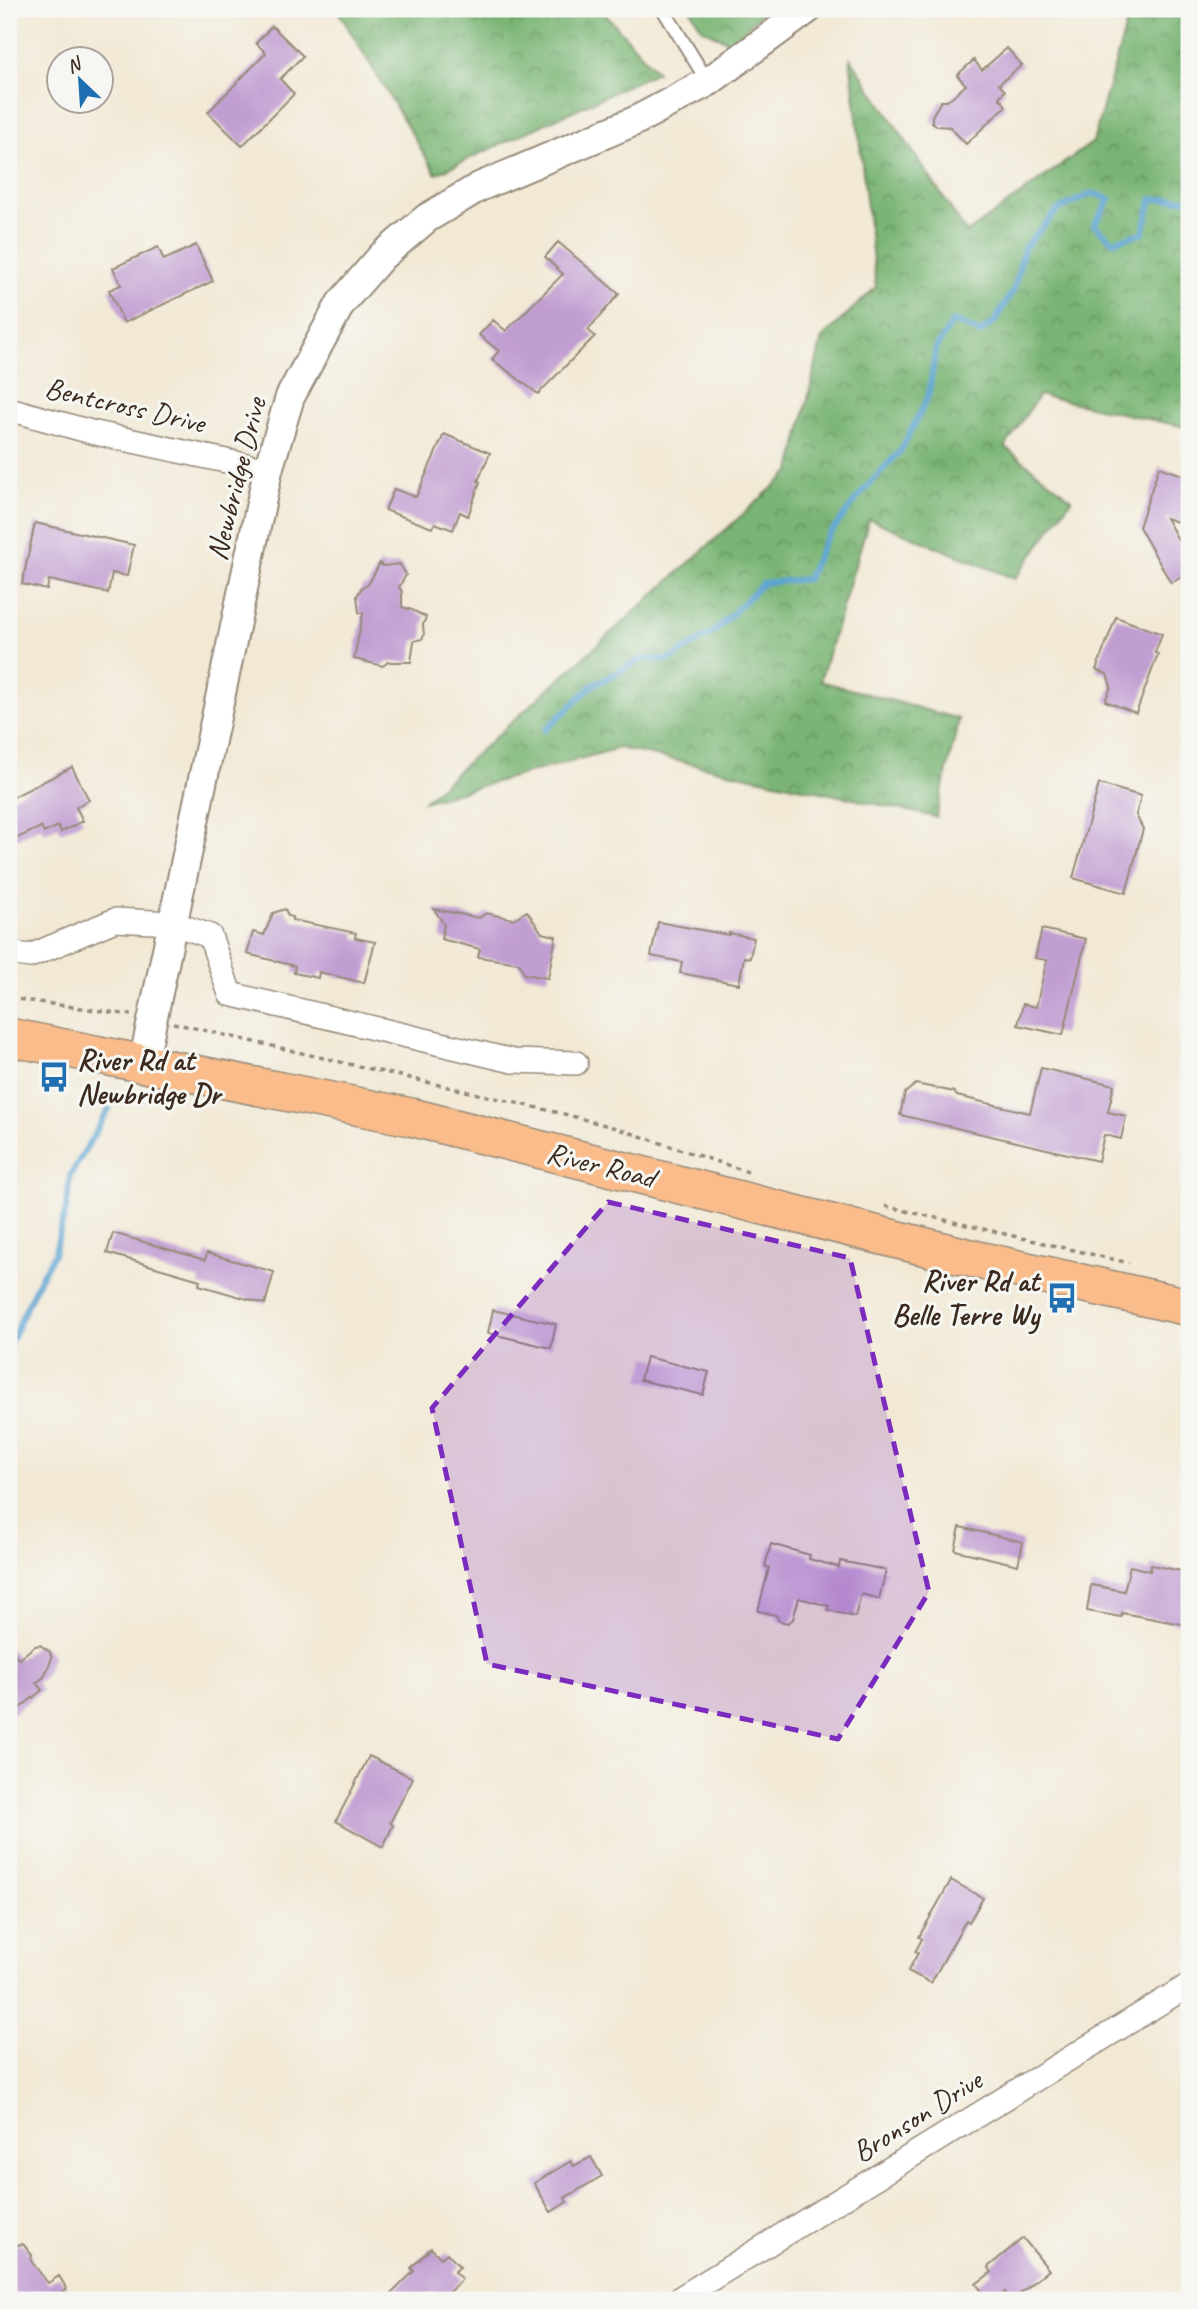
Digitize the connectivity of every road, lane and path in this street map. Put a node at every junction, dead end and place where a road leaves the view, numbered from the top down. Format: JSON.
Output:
{"nodes":[{"id":1,"x":663,"y":9,"type":"edge"},
{"id":2,"x":808,"y":9,"type":"edge"},
{"id":3,"x":708,"y":82,"type":"junction"},
{"id":4,"x":9,"y":409,"type":"edge"},
{"id":5,"x":268,"y":470,"type":"junction"},
{"id":6,"x":172,"y":923,"type":"junction"},
{"id":7,"x":9,"y":953,"type":"edge"},
{"id":8,"x":9,"y":998,"type":"edge"},
{"id":9,"x":152,"y":1018,"type":"junction"},
{"id":10,"x":9,"y":1037,"type":"edge"},
{"id":11,"x":576,"y":1063,"type":"dead end"},
{"id":12,"x":143,"y":1064,"type":"junction"},
{"id":13,"x":759,"y":1175,"type":"dead end"},
{"id":14,"x":876,"y":1204,"type":"dead end"},
{"id":15,"x":1140,"y":1266,"type":"dead end"},
{"id":16,"x":1189,"y":1307,"type":"edge"},
{"id":17,"x":1189,"y":1985,"type":"edge"},
{"id":18,"x":677,"y":2300,"type":"edge"}],
"edges":[{"from":1,"to":3,"type":"lane"},
{"from":2,"to":3,"type":"street","name":"Newbridge Drive"},
{"from":3,"to":5,"type":"street","name":"Newbridge Drive"},
{"from":4,"to":5,"type":"street","name":"Bentcross Drive"},
{"from":5,"to":6,"type":"street","name":"Newbridge Drive"},
{"from":6,"to":7,"type":"street"},
{"from":6,"to":9,"type":"street","name":"Newbridge Drive"},
{"from":6,"to":11,"type":"street"},
{"from":8,"to":9,"type":"path"},
{"from":9,"to":12,"type":"street","name":"Newbridge Drive"},
{"from":9,"to":13,"type":"path"},
{"from":10,"to":12,"type":"main road","name":"River Road"},
{"from":12,"to":16,"type":"main road","name":"River Road"},
{"from":14,"to":15,"type":"path"},
{"from":17,"to":18,"type":"street","name":"Bronson Drive"}]}
